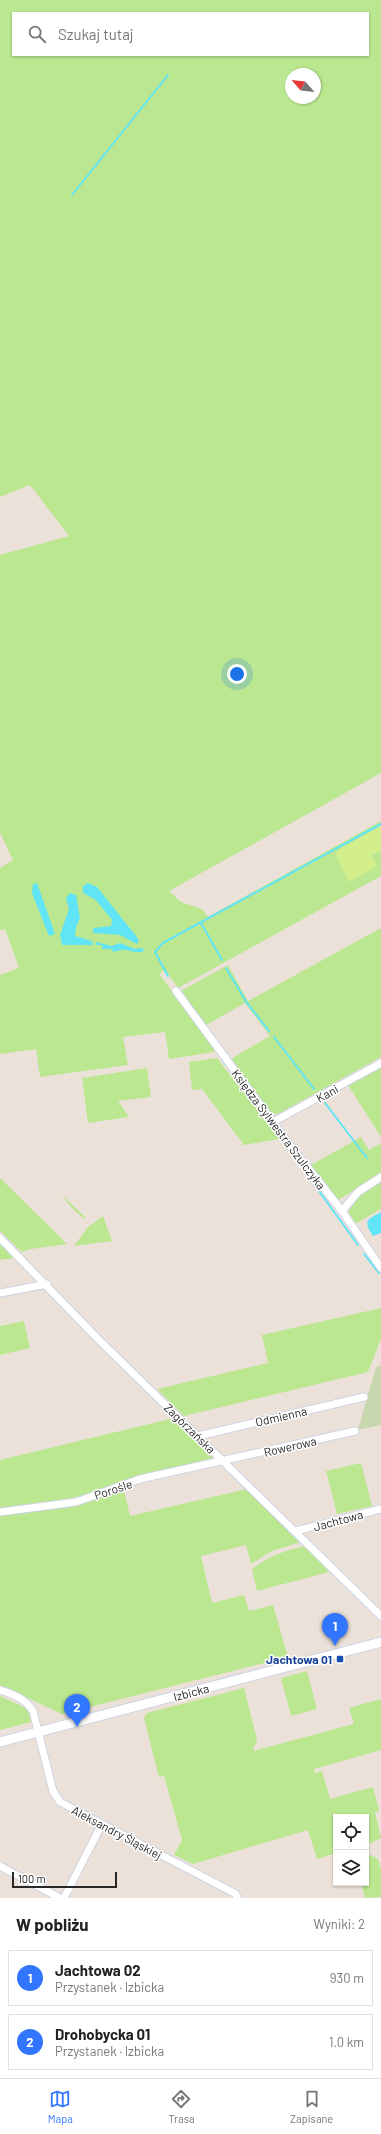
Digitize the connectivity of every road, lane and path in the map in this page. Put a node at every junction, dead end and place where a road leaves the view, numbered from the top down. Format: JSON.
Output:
{"nodes":[{"id":1,"x":176,"y":991,"type":"dead end"},
{"id":2,"x":381,"y":1063,"type":"edge"},
{"id":3,"x":273,"y":1122,"type":"junction"},
{"id":4,"x":381,"y":1177,"type":"edge"},
{"id":5,"x":342,"y":1211,"type":"junction"},
{"id":6,"x":0,"y":1238,"type":"edge"},
{"id":7,"x":381,"y":1268,"type":"edge"},
{"id":8,"x":47,"y":1284,"type":"junction"},
{"id":9,"x":0,"y":1293,"type":"edge"},
{"id":10,"x":364,"y":1397,"type":"dead end"},
{"id":11,"x":355,"y":1431,"type":"dead end"},
{"id":12,"x":198,"y":1436,"type":"junction"},
{"id":13,"x":224,"y":1461,"type":"junction"},
{"id":14,"x":381,"y":1509,"type":"edge"},
{"id":15,"x":0,"y":1512,"type":"edge"},
{"id":16,"x":296,"y":1532,"type":"junction"},
{"id":17,"x":381,"y":1616,"type":"edge"},
{"id":18,"x":381,"y":1642,"type":"edge"},
{"id":19,"x":0,"y":1690,"type":"edge"},
{"id":20,"x":39,"y":1731,"type":"junction"},
{"id":21,"x":0,"y":1742,"type":"edge"},
{"id":22,"x":102,"y":1824,"type":"junction"},
{"id":23,"x":0,"y":1866,"type":"edge"},
{"id":24,"x":60,"y":1898,"type":"edge"},
{"id":25,"x":64,"y":1898,"type":"edge"},
{"id":26,"x":237,"y":1898,"type":"edge"}],
"edges":[{"from":1,"to":3,"type":"street","name":"Księdza Sylwestra Szulczyka"},
{"from":2,"to":3,"type":"street","name":"Kani"},
{"from":3,"to":5,"type":"street","name":"Księdza Sylwestra Szulczyka"},
{"from":4,"to":5,"type":"street"},
{"from":5,"to":7,"type":"street","name":"Księdza Sylwestra Szulczyka"},
{"from":6,"to":8,"type":"street","name":"Zagórzańska"},
{"from":8,"to":9,"type":"street"},
{"from":8,"to":12,"type":"street","name":"Zagórzańska"},
{"from":10,"to":12,"type":"street","name":"Odmienna"},
{"from":11,"to":13,"type":"street","name":"Rowerowa"},
{"from":12,"to":13,"type":"street","name":"Zagórzańska"},
{"from":13,"to":15,"type":"street","name":"Porośle"},
{"from":13,"to":16,"type":"street","name":"Zagórzańska"},
{"from":14,"to":16,"type":"street","name":"Jachtowa"},
{"from":16,"to":17,"type":"street","name":"Zagórzańska"},
{"from":18,"to":20,"type":"street","name":"Izbicka"},
{"from":19,"to":20,"type":"street","name":"Aleksandry Śląskiej"},
{"from":20,"to":21,"type":"street","name":"Izbicka"},
{"from":20,"to":22,"type":"street","name":"Aleksandry Śląskiej"},
{"from":22,"to":25,"type":"street"},
{"from":22,"to":26,"type":"street","name":"Aleksandry Śląskiej"},
{"from":23,"to":24,"type":"street"}]}
